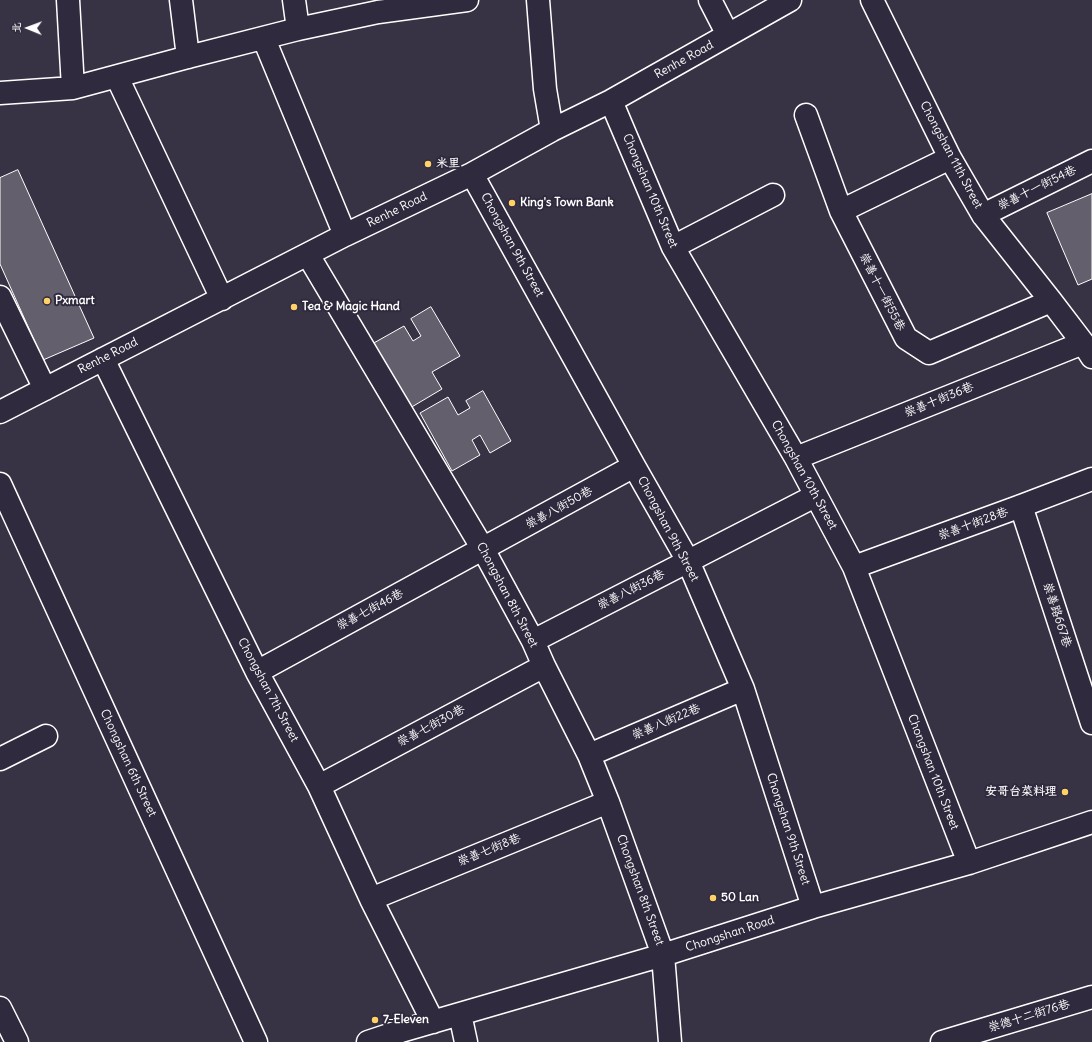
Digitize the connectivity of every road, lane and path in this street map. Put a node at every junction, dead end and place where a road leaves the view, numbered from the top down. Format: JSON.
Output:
{"nodes":[{"id":1,"x":68,"y":0,"type":"edge"},
{"id":2,"x":181,"y":0,"type":"edge"},
{"id":3,"x":294,"y":0,"type":"edge"},
{"id":4,"x":467,"y":0,"type":"edge"},
{"id":5,"x":538,"y":0,"type":"edge"},
{"id":6,"x":710,"y":0,"type":"edge"},
{"id":7,"x":790,"y":0,"type":"edge"},
{"id":8,"x":872,"y":0,"type":"edge"},
{"id":9,"x":378,"y":6,"type":"edge"},
{"id":10,"x":298,"y":30,"type":"junction"},
{"id":11,"x":728,"y":35,"type":"junction"},
{"id":12,"x":264,"y":39,"type":"junction"},
{"id":13,"x":188,"y":57,"type":"junction"},
{"id":14,"x":117,"y":77,"type":"junction"},
{"id":15,"x":73,"y":88,"type":"junction"},
{"id":16,"x":0,"y":93,"type":"edge"},
{"id":17,"x":611,"y":101,"type":"junction"},
{"id":18,"x":806,"y":115,"type":"dead end"},
{"id":19,"x":552,"y":130,"type":"junction"},
{"id":20,"x":950,"y":158,"type":"junction"},
{"id":21,"x":1092,"y":161,"type":"edge"},
{"id":22,"x":472,"y":174,"type":"junction"},
{"id":23,"x":773,"y":195,"type":"dead end"},
{"id":24,"x":841,"y":211,"type":"junction"},
{"id":25,"x":983,"y":215,"type":"junction"},
{"id":26,"x":345,"y":235,"type":"junction"},
{"id":27,"x":673,"y":247,"type":"junction"},
{"id":28,"x":308,"y":255,"type":"junction"},
{"id":29,"x":0,"y":297,"type":"edge"},
{"id":30,"x":222,"y":299,"type":"junction"},
{"id":31,"x":1051,"y":301,"type":"junction"},
{"id":32,"x":1088,"y":350,"type":"edge"},
{"id":33,"x":103,"y":358,"type":"junction"},
{"id":34,"x":45,"y":389,"type":"junction"},
{"id":35,"x":0,"y":412,"type":"edge"},
{"id":36,"x":796,"y":458,"type":"junction"},
{"id":37,"x":634,"y":466,"type":"junction"},
{"id":38,"x":1092,"y":479,"type":"edge"},
{"id":39,"x":0,"y":484,"type":"edge"},
{"id":40,"x":815,"y":496,"type":"junction"},
{"id":41,"x":1022,"y":506,"type":"junction"},
{"id":42,"x":483,"y":549,"type":"junction"},
{"id":43,"x":688,"y":560,"type":"junction"},
{"id":44,"x":854,"y":567,"type":"junction"},
{"id":45,"x":533,"y":640,"type":"junction"},
{"id":46,"x":544,"y":666,"type":"junction"},
{"id":47,"x":257,"y":672,"type":"junction"},
{"id":48,"x":743,"y":689,"type":"junction"},
{"id":49,"x":1092,"y":723,"type":"edge"},
{"id":50,"x":46,"y":736,"type":"dead end"},
{"id":51,"x":589,"y":755,"type":"junction"},
{"id":52,"x":0,"y":759,"type":"edge"},
{"id":53,"x":319,"y":786,"type":"junction"},
{"id":54,"x":608,"y":802,"type":"junction"},
{"id":55,"x":1092,"y":822,"type":"edge"},
{"id":56,"x":969,"y":863,"type":"junction"},
{"id":57,"x":371,"y":898,"type":"junction"},
{"id":58,"x":813,"y":907,"type":"junction"},
{"id":59,"x":663,"y":955,"type":"junction"},
{"id":60,"x":1092,"y":997,"type":"edge"},
{"id":61,"x":0,"y":1008,"type":"edge"},
{"id":62,"x":460,"y":1014,"type":"junction"},
{"id":63,"x":433,"y":1022,"type":"junction"},
{"id":64,"x":1006,"y":1033,"type":"edge"},
{"id":65,"x":17,"y":1042,"type":"edge"},
{"id":66,"x":256,"y":1042,"type":"edge"},
{"id":67,"x":368,"y":1042,"type":"edge"},
{"id":68,"x":466,"y":1042,"type":"edge"},
{"id":69,"x":670,"y":1042,"type":"edge"},
{"id":70,"x":942,"y":1042,"type":"edge"}],
"edges":[{"from":1,"to":15,"type":"street"},
{"from":2,"to":13,"type":"street"},
{"from":3,"to":10,"type":"street"},
{"from":4,"to":9,"type":"street"},
{"from":5,"to":19,"type":"street"},
{"from":6,"to":11,"type":"street"},
{"from":7,"to":11,"type":"street","name":"Renhe Road"},
{"from":8,"to":20,"type":"street","name":"Chongshan 11th Street"},
{"from":9,"to":10,"type":"street"},
{"from":10,"to":12,"type":"street"},
{"from":11,"to":17,"type":"street","name":"Renhe Road"},
{"from":12,"to":13,"type":"street"},
{"from":12,"to":26,"type":"street"},
{"from":13,"to":14,"type":"street"},
{"from":14,"to":15,"type":"street"},
{"from":14,"to":30,"type":"street"},
{"from":15,"to":16,"type":"street"},
{"from":17,"to":19,"type":"street","name":"Renhe Road"},
{"from":17,"to":27,"type":"street","name":"Chongshan 10th Street"},
{"from":18,"to":24,"type":"street","name":"崇善十一街55巷"},
{"from":19,"to":22,"type":"street","name":"Renhe Road"},
{"from":20,"to":24,"type":"street"},
{"from":20,"to":25,"type":"street","name":"Chongshan 11th Street"},
{"from":21,"to":25,"type":"street","name":"崇善十一街54巷"},
{"from":22,"to":26,"type":"street","name":"Renhe Road"},
{"from":22,"to":37,"type":"street","name":"Chongshan 9th Street"},
{"from":23,"to":27,"type":"street"},
{"from":24,"to":31,"type":"street","name":"崇善十一街55巷"},
{"from":25,"to":31,"type":"street","name":"Chongshan 11th Street"},
{"from":26,"to":28,"type":"street","name":"Renhe Road"},
{"from":27,"to":36,"type":"street","name":"Chongshan 10th Street"},
{"from":28,"to":30,"type":"street","name":"Renhe Road"},
{"from":28,"to":42,"type":"street","name":"Chongshan 8th Street"},
{"from":29,"to":34,"type":"street"},
{"from":30,"to":33,"type":"street","name":"Renhe Road"},
{"from":31,"to":32,"type":"street","name":"Chongshan 11th Street"},
{"from":32,"to":36,"type":"street","name":"崇善十街36巷"},
{"from":33,"to":34,"type":"street","name":"Renhe Road"},
{"from":33,"to":47,"type":"street","name":"Chongshan 7th Street"},
{"from":34,"to":35,"type":"street","name":"Renhe Road"},
{"from":36,"to":40,"type":"street","name":"Chongshan 10th Street"},
{"from":37,"to":42,"type":"street","name":"崇善八街50巷"},
{"from":37,"to":43,"type":"street","name":"Chongshan 9th Street"},
{"from":38,"to":41,"type":"street","name":"崇善十街28巷"},
{"from":39,"to":66,"type":"street","name":"Chongshan 6th Street"},
{"from":40,"to":43,"type":"street","name":"崇善八街36巷"},
{"from":40,"to":44,"type":"street","name":"Chongshan 10th Street"},
{"from":41,"to":44,"type":"street","name":"崇善十街28巷"},
{"from":41,"to":49,"type":"street","name":"崇善路667巷"},
{"from":42,"to":45,"type":"street","name":"Chongshan 8th Street"},
{"from":42,"to":47,"type":"street","name":"崇善七街46巷"},
{"from":43,"to":45,"type":"street","name":"崇善八街36巷"},
{"from":43,"to":48,"type":"street","name":"Chongshan 9th Street"},
{"from":44,"to":56,"type":"street","name":"Chongshan 10th Street"},
{"from":45,"to":46,"type":"street","name":"Chongshan 8th Street"},
{"from":46,"to":51,"type":"street","name":"Chongshan 8th Street"},
{"from":46,"to":53,"type":"street","name":"崇善七街30巷"},
{"from":47,"to":53,"type":"street","name":"Chongshan 7th Street"},
{"from":48,"to":51,"type":"street","name":"崇善八街22巷"},
{"from":48,"to":58,"type":"street","name":"Chongshan 9th Street"},
{"from":50,"to":52,"type":"street"},
{"from":51,"to":54,"type":"street","name":"Chongshan 8th Street"},
{"from":53,"to":57,"type":"street","name":"Chongshan 7th Street"},
{"from":54,"to":57,"type":"street","name":"崇善七街8巷"},
{"from":54,"to":59,"type":"street","name":"Chongshan 8th Street"},
{"from":55,"to":56,"type":"street","name":"Chongshan Road"},
{"from":56,"to":58,"type":"street","name":"Chongshan Road"},
{"from":57,"to":63,"type":"street","name":"Chongshan 7th Street"},
{"from":58,"to":59,"type":"street","name":"Chongshan Road"},
{"from":59,"to":62,"type":"street","name":"Chongshan Road"},
{"from":59,"to":69,"type":"street","name":"Chongshan 8th Street"},
{"from":60,"to":64,"type":"street","name":"崇德十二街76巷"},
{"from":61,"to":65,"type":"street"},
{"from":62,"to":63,"type":"street","name":"Chongshan Road"},
{"from":62,"to":68,"type":"street"},
{"from":63,"to":67,"type":"street","name":"Chongshan Road"},
{"from":64,"to":70,"type":"street","name":"崇德十二街76巷"}]}
